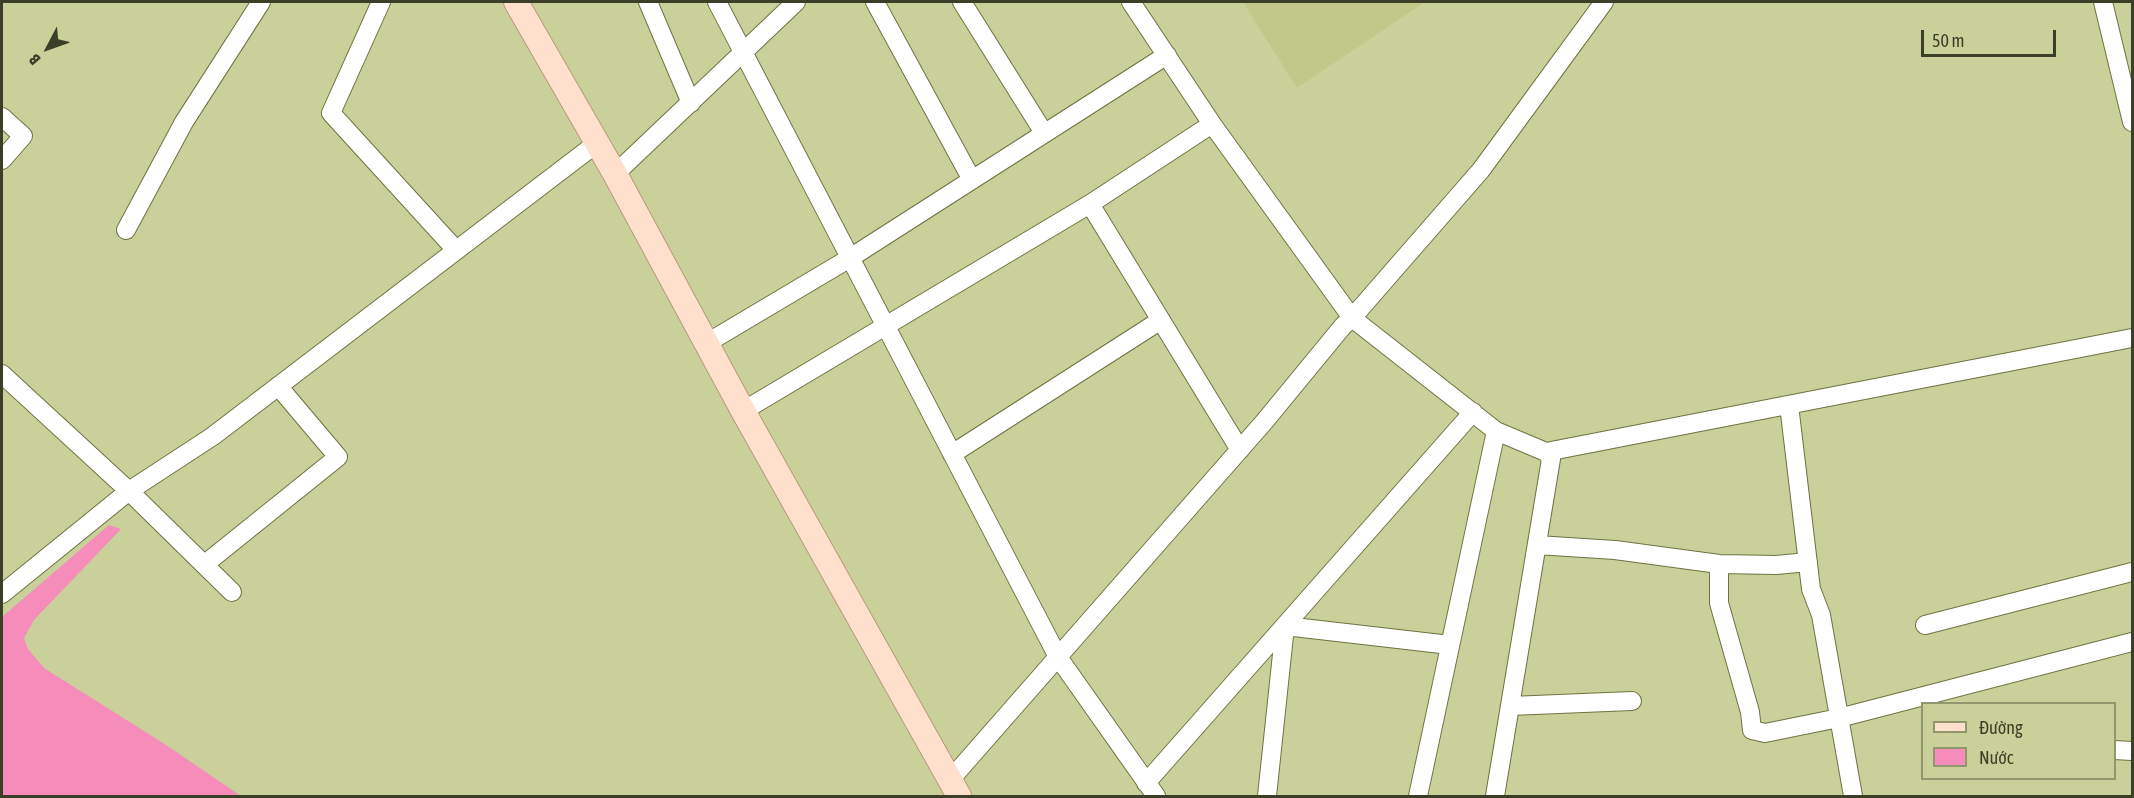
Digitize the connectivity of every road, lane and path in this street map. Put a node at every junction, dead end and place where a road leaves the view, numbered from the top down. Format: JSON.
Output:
{"nodes":[{"id":1,"x":261,"y":2,"type":"edge"},
{"id":2,"x":381,"y":2,"type":"edge"},
{"id":3,"x":516,"y":2,"type":"edge"},
{"id":4,"x":648,"y":2,"type":"edge"},
{"id":5,"x":717,"y":2,"type":"edge"},
{"id":6,"x":796,"y":2,"type":"edge"},
{"id":7,"x":875,"y":2,"type":"edge"},
{"id":8,"x":962,"y":2,"type":"edge"},
{"id":9,"x":1131,"y":2,"type":"edge"},
{"id":10,"x":1604,"y":2,"type":"edge"},
{"id":11,"x":2103,"y":2,"type":"edge"},
{"id":12,"x":743,"y":53,"type":"junction"},
{"id":13,"x":1167,"y":55,"type":"junction"},
{"id":14,"x":691,"y":103,"type":"junction"},
{"id":15,"x":2,"y":117,"type":"edge"},
{"id":16,"x":2133,"y":122,"type":"edge"},
{"id":17,"x":1212,"y":124,"type":"junction"},
{"id":18,"x":1044,"y":133,"type":"junction"},
{"id":19,"x":597,"y":142,"type":"junction"},
{"id":20,"x":2,"y":160,"type":"edge"},
{"id":21,"x":615,"y":174,"type":"junction"},
{"id":22,"x":972,"y":180,"type":"junction"},
{"id":23,"x":1090,"y":204,"type":"junction"},
{"id":24,"x":126,"y":231,"type":"dead end"},
{"id":25,"x":456,"y":250,"type":"junction"},
{"id":26,"x":850,"y":258,"type":"junction"},
{"id":27,"x":1352,"y":318,"type":"junction"},
{"id":28,"x":1161,"y":320,"type":"junction"},
{"id":29,"x":885,"y":327,"type":"junction"},
{"id":30,"x":2133,"y":338,"type":"edge"},
{"id":31,"x":707,"y":343,"type":"junction"},
{"id":32,"x":2,"y":374,"type":"edge"},
{"id":33,"x":278,"y":386,"type":"junction"},
{"id":34,"x":1789,"y":405,"type":"junction"},
{"id":35,"x":743,"y":411,"type":"junction"},
{"id":36,"x":1473,"y":412,"type":"junction"},
{"id":37,"x":1496,"y":431,"type":"junction"},
{"id":38,"x":1240,"y":450,"type":"junction"},
{"id":39,"x":1546,"y":452,"type":"junction"},
{"id":40,"x":952,"y":454,"type":"junction"},
{"id":41,"x":129,"y":491,"type":"junction"},
{"id":42,"x":1537,"y":545,"type":"junction"},
{"id":43,"x":1808,"y":562,"type":"junction"},
{"id":44,"x":205,"y":564,"type":"junction"},
{"id":45,"x":1719,"y":564,"type":"junction"},
{"id":46,"x":2133,"y":572,"type":"edge"},
{"id":47,"x":232,"y":592,"type":"dead end"},
{"id":48,"x":2,"y":594,"type":"edge"},
{"id":49,"x":1925,"y":625,"type":"dead end"},
{"id":50,"x":1285,"y":626,"type":"junction"},
{"id":51,"x":2133,"y":642,"type":"edge"},
{"id":52,"x":1450,"y":645,"type":"junction"},
{"id":53,"x":1058,"y":657,"type":"junction"},
{"id":54,"x":1632,"y":701,"type":"dead end"},
{"id":55,"x":1510,"y":706,"type":"junction"},
{"id":56,"x":1839,"y":718,"type":"junction"},
{"id":57,"x":2116,"y":750,"type":"edge"},
{"id":58,"x":2133,"y":751,"type":"edge"},
{"id":59,"x":955,"y":788,"type":"edge"},
{"id":60,"x":1151,"y":790,"type":"edge"},
{"id":61,"x":1266,"y":796,"type":"edge"},
{"id":62,"x":1418,"y":796,"type":"edge"},
{"id":63,"x":1495,"y":796,"type":"edge"},
{"id":64,"x":1853,"y":796,"type":"edge"}],
"edges":[{"from":1,"to":24,"type":"street"},
{"from":2,"to":25,"type":"street"},
{"from":3,"to":19,"type":"main road"},
{"from":4,"to":14,"type":"street"},
{"from":5,"to":12,"type":"street"},
{"from":6,"to":12,"type":"street"},
{"from":7,"to":22,"type":"street"},
{"from":8,"to":18,"type":"street"},
{"from":9,"to":13,"type":"street"},
{"from":10,"to":27,"type":"street"},
{"from":11,"to":16,"type":"street"},
{"from":12,"to":14,"type":"street"},
{"from":12,"to":26,"type":"street"},
{"from":13,"to":17,"type":"street"},
{"from":13,"to":18,"type":"street"},
{"from":14,"to":21,"type":"street"},
{"from":15,"to":20,"type":"street"},
{"from":17,"to":23,"type":"street"},
{"from":17,"to":27,"type":"street"},
{"from":18,"to":22,"type":"street"},
{"from":19,"to":21,"type":"main road"},
{"from":19,"to":25,"type":"street"},
{"from":21,"to":31,"type":"main road"},
{"from":22,"to":26,"type":"street"},
{"from":23,"to":28,"type":"street"},
{"from":23,"to":29,"type":"street"},
{"from":25,"to":33,"type":"street"},
{"from":26,"to":29,"type":"street"},
{"from":26,"to":31,"type":"street"},
{"from":27,"to":36,"type":"street"},
{"from":27,"to":38,"type":"street"},
{"from":28,"to":38,"type":"street"},
{"from":28,"to":40,"type":"street"},
{"from":29,"to":35,"type":"street"},
{"from":29,"to":40,"type":"street"},
{"from":30,"to":34,"type":"street"},
{"from":31,"to":35,"type":"main road"},
{"from":32,"to":41,"type":"street"},
{"from":33,"to":41,"type":"street"},
{"from":33,"to":44,"type":"street"},
{"from":34,"to":39,"type":"street"},
{"from":34,"to":43,"type":"street"},
{"from":35,"to":59,"type":"main road"},
{"from":36,"to":37,"type":"street"},
{"from":36,"to":50,"type":"street"},
{"from":37,"to":39,"type":"street"},
{"from":37,"to":52,"type":"street"},
{"from":38,"to":53,"type":"street"},
{"from":39,"to":42,"type":"street"},
{"from":40,"to":53,"type":"street"},
{"from":41,"to":44,"type":"street"},
{"from":41,"to":48,"type":"street"},
{"from":42,"to":45,"type":"street"},
{"from":42,"to":55,"type":"street"},
{"from":43,"to":45,"type":"street"},
{"from":43,"to":56,"type":"street"},
{"from":44,"to":47,"type":"street"},
{"from":45,"to":56,"type":"street"},
{"from":46,"to":49,"type":"street"},
{"from":50,"to":52,"type":"street"},
{"from":50,"to":60,"type":"street"},
{"from":50,"to":61,"type":"street"},
{"from":51,"to":56,"type":"street"},
{"from":52,"to":62,"type":"street"},
{"from":53,"to":59,"type":"street"},
{"from":53,"to":60,"type":"street"},
{"from":54,"to":55,"type":"street"},
{"from":55,"to":63,"type":"street"},
{"from":56,"to":64,"type":"street"},
{"from":57,"to":58,"type":"street"}]}
